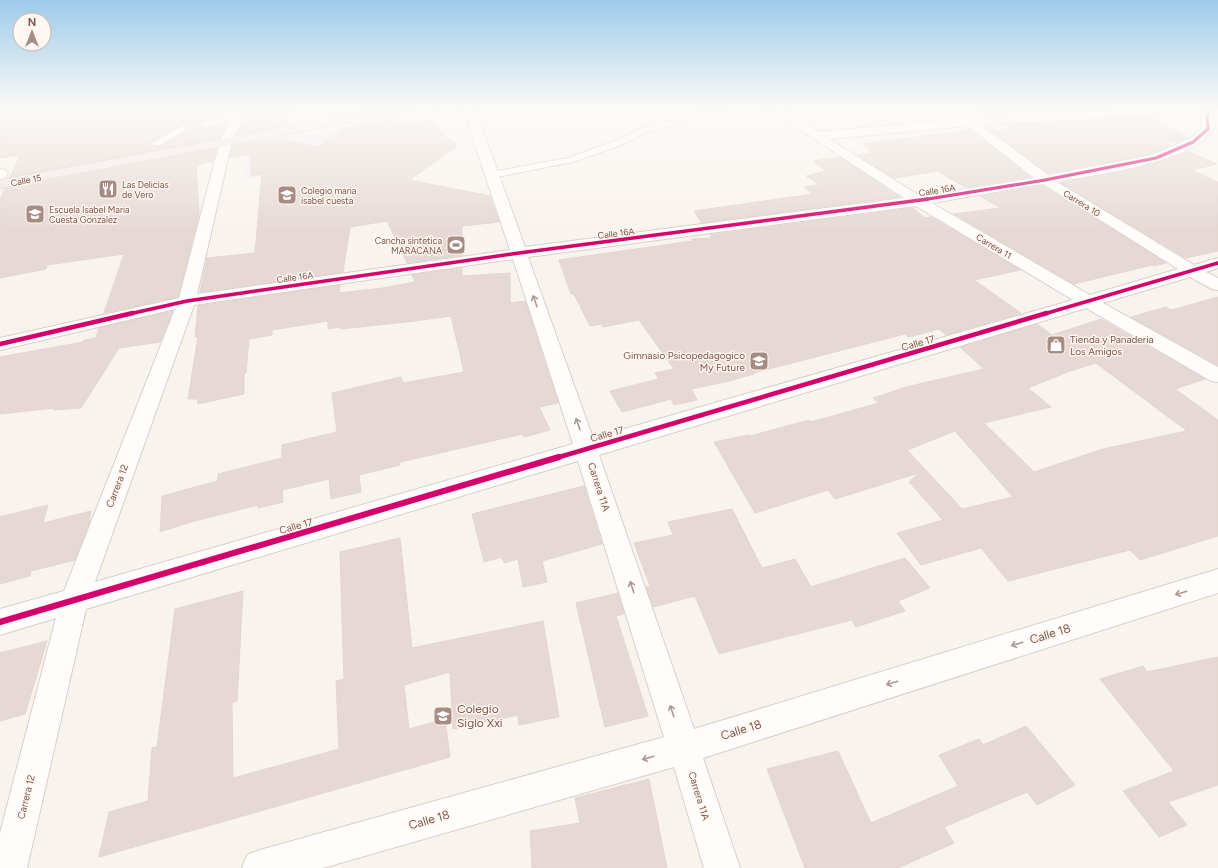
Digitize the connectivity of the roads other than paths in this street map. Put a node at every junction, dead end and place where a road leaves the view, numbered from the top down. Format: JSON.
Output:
{"nodes":[{"id":1,"x":123,"y":150,"type":"edge"},
{"id":2,"x":126,"y":150,"type":"edge"},
{"id":3,"x":226,"y":150,"type":"edge"},
{"id":4,"x":483,"y":150,"type":"edge"},
{"id":5,"x":600,"y":150,"type":"edge"},
{"id":6,"x":839,"y":150,"type":"edge"},
{"id":7,"x":1006,"y":150,"type":"edge"},
{"id":8,"x":1176,"y":150,"type":"edge"},
{"id":9,"x":492,"y":174,"type":"junction"},
{"id":10,"x":0,"y":176,"type":"edge"},
{"id":11,"x":1046,"y":180,"type":"junction"},
{"id":12,"x":918,"y":201,"type":"junction"},
{"id":13,"x":519,"y":253,"type":"junction"},
{"id":14,"x":1218,"y":263,"type":"edge"},
{"id":15,"x":1192,"y":271,"type":"junction"},
{"id":16,"x":1218,"y":285,"type":"edge"},
{"id":17,"x":187,"y":301,"type":"junction"},
{"id":18,"x":1089,"y":302,"type":"junction"},
{"id":19,"x":0,"y":344,"type":"edge"},
{"id":20,"x":1218,"y":376,"type":"edge"},
{"id":21,"x":587,"y":450,"type":"junction"},
{"id":22,"x":1218,"y":581,"type":"edge"},
{"id":23,"x":74,"y":601,"type":"junction"},
{"id":24,"x":0,"y":622,"type":"edge"},
{"id":25,"x":684,"y":748,"type":"junction"},
{"id":26,"x":9,"y":868,"type":"edge"},
{"id":27,"x":260,"y":868,"type":"edge"},
{"id":28,"x":722,"y":868,"type":"edge"}],
"edges":[{"from":1,"to":10,"type":"highway","name":"Calle 15"},
{"from":2,"to":10,"type":"highway","name":"Calle 15"},
{"from":3,"to":17,"type":"street","name":"Carrera 12"},
{"from":4,"to":9,"type":"street","name":"Carrera 11A"},
{"from":5,"to":9,"type":"lane"},
{"from":6,"to":12,"type":"street","name":"Carrera 11"},
{"from":7,"to":11,"type":"street","name":"Carrera 10"},
{"from":8,"to":11,"type":"street","name":"Calle 16A"},
{"from":9,"to":13,"type":"street","name":"Carrera 11A"},
{"from":11,"to":12,"type":"street","name":"Calle 16A"},
{"from":11,"to":15,"type":"street","name":"Carrera 10"},
{"from":12,"to":13,"type":"street","name":"Calle 16A"},
{"from":12,"to":18,"type":"street","name":"Carrera 11"},
{"from":13,"to":17,"type":"street","name":"Calle 16A"},
{"from":21,"to":13,"type":"street","name":"Carrera 11A","one_way":true},
{"from":14,"to":15,"type":"street","name":"Calle 17"},
{"from":15,"to":16,"type":"street","name":"Carrera 10"},
{"from":15,"to":18,"type":"street","name":"Calle 17"},
{"from":17,"to":19,"type":"street","name":"Calle 16A"},
{"from":17,"to":23,"type":"street","name":"Carrera 12"},
{"from":18,"to":20,"type":"street","name":"Carrera 11"},
{"from":18,"to":21,"type":"street","name":"Calle 17"},
{"from":21,"to":23,"type":"street","name":"Calle 17"},
{"from":25,"to":21,"type":"street","name":"Carrera 11A","one_way":true},
{"from":22,"to":25,"type":"street","name":"Calle 18","one_way":true},
{"from":23,"to":24,"type":"street","name":"Calle 17"},
{"from":23,"to":26,"type":"street","name":"Carrera 12"},
{"from":25,"to":27,"type":"street","name":"Calle 18","one_way":true},
{"from":25,"to":28,"type":"street","name":"Carrera 11A"}]}
